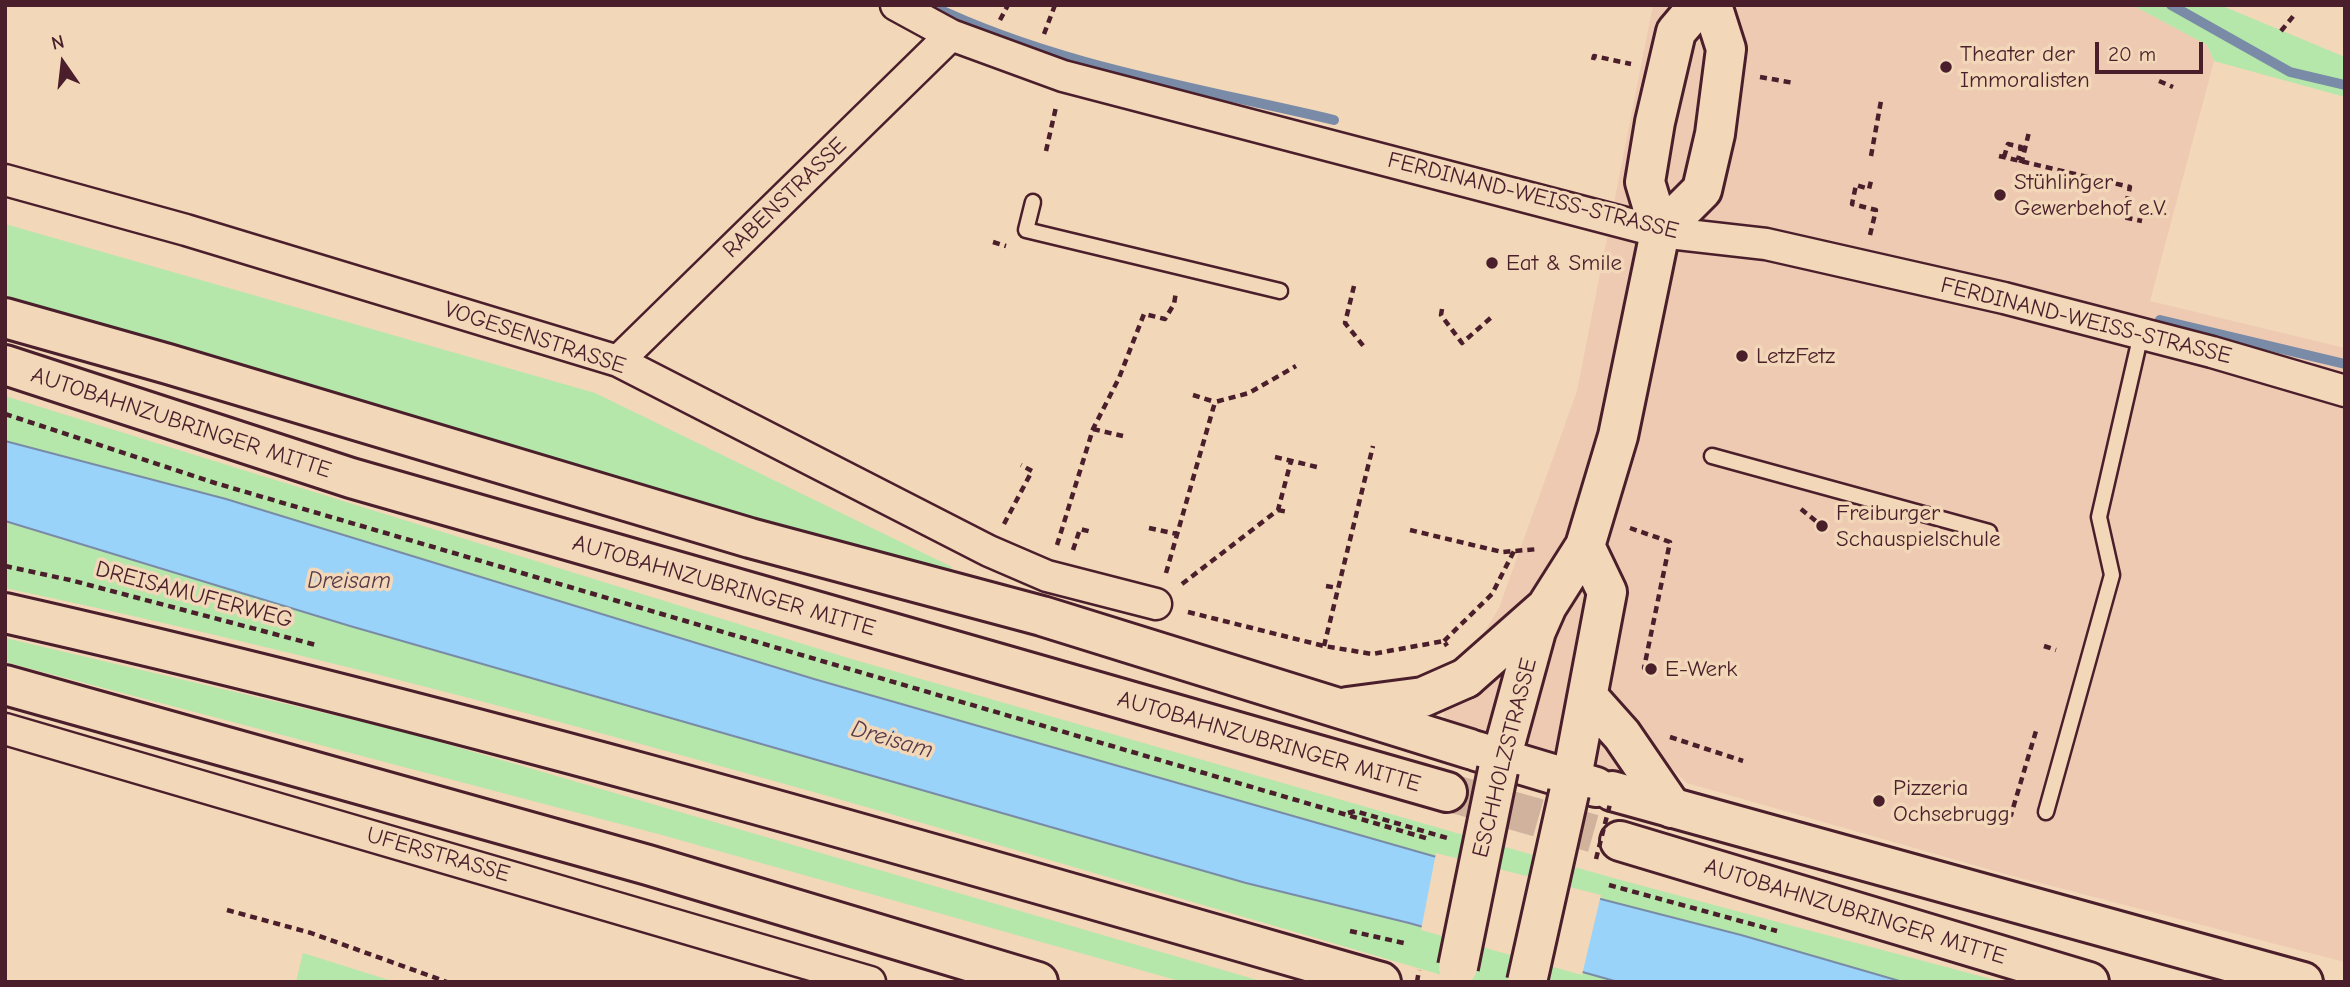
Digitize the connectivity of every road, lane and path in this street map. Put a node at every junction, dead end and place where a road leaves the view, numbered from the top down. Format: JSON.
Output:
{"nodes":[{"id":1,"x":896,"y":5,"type":"edge"},
{"id":2,"x":1008,"y":5,"type":"edge"},
{"id":3,"x":1055,"y":5,"type":"edge"},
{"id":4,"x":1699,"y":5,"type":"edge"},
{"id":5,"x":1712,"y":5,"type":"edge"},
{"id":6,"x":1002,"y":12,"type":"dead end"},
{"id":7,"x":2295,"y":14,"type":"dead end"},
{"id":8,"x":2281,"y":31,"type":"dead end"},
{"id":9,"x":1045,"y":33,"type":"dead end"},
{"id":10,"x":951,"y":35,"type":"junction"},
{"id":11,"x":1063,"y":76,"type":"junction"},
{"id":12,"x":1773,"y":80,"type":"dead end"},
{"id":13,"x":2159,"y":81,"type":"dead end"},
{"id":14,"x":1794,"y":83,"type":"dead end"},
{"id":15,"x":2174,"y":87,"type":"dead end"},
{"id":16,"x":1881,"y":101,"type":"dead end"},
{"id":17,"x":2029,"y":132,"type":"dead end"},
{"id":18,"x":1046,"y":151,"type":"dead end"},
{"id":19,"x":1871,"y":156,"type":"dead end"},
{"id":20,"x":5,"y":180,"type":"edge"},
{"id":21,"x":1871,"y":181,"type":"dead end"},
{"id":22,"x":1033,"y":202,"type":"dead end"},
{"id":23,"x":1864,"y":207,"type":"dead end"},
{"id":24,"x":2142,"y":221,"type":"dead end"},
{"id":25,"x":1660,"y":232,"type":"junction"},
{"id":26,"x":993,"y":242,"type":"dead end"},
{"id":27,"x":1006,"y":246,"type":"dead end"},
{"id":28,"x":1354,"y":286,"type":"dead end"},
{"id":29,"x":1280,"y":291,"type":"dead end"},
{"id":30,"x":1174,"y":304,"type":"dead end"},
{"id":31,"x":1442,"y":309,"type":"dead end"},
{"id":32,"x":1494,"y":315,"type":"dead end"},
{"id":33,"x":5,"y":318,"type":"edge"},
{"id":34,"x":2141,"y":334,"type":"junction"},
{"id":35,"x":1365,"y":348,"type":"dead end"},
{"id":36,"x":618,"y":361,"type":"junction"},
{"id":37,"x":5,"y":365,"type":"edge"},
{"id":38,"x":1296,"y":366,"type":"dead end"},
{"id":39,"x":2345,"y":391,"type":"edge"},
{"id":40,"x":1193,"y":395,"type":"dead end"},
{"id":41,"x":1215,"y":402,"type":"junction"},
{"id":42,"x":5,"y":414,"type":"edge"},
{"id":43,"x":1093,"y":429,"type":"junction"},
{"id":44,"x":1123,"y":436,"type":"dead end"},
{"id":45,"x":1373,"y":446,"type":"dead end"},
{"id":46,"x":1712,"y":456,"type":"dead end"},
{"id":47,"x":1275,"y":457,"type":"dead end"},
{"id":48,"x":1291,"y":461,"type":"junction"},
{"id":49,"x":1021,"y":465,"type":"dead end"},
{"id":50,"x":1317,"y":467,"type":"dead end"},
{"id":51,"x":1800,"y":508,"type":"dead end"},
{"id":52,"x":1278,"y":510,"type":"junction"},
{"id":53,"x":1288,"y":512,"type":"dead end"},
{"id":54,"x":1822,"y":526,"type":"dead end"},
{"id":55,"x":1149,"y":528,"type":"dead end"},
{"id":56,"x":1410,"y":530,"type":"dead end"},
{"id":57,"x":1092,"y":532,"type":"dead end"},
{"id":58,"x":1989,"y":532,"type":"dead end"},
{"id":59,"x":1177,"y":534,"type":"junction"},
{"id":60,"x":1670,"y":542,"type":"dead end"},
{"id":61,"x":1585,"y":546,"type":"junction"},
{"id":62,"x":989,"y":551,"type":"junction"},
{"id":63,"x":1072,"y":552,"type":"dead end"},
{"id":64,"x":5,"y":566,"type":"edge"},
{"id":65,"x":1047,"y":576,"type":"junction"},
{"id":66,"x":1326,"y":586,"type":"dead end"},
{"id":67,"x":1338,"y":588,"type":"junction"},
{"id":68,"x":1156,"y":604,"type":"junction"},
{"id":69,"x":1547,"y":606,"type":"junction"},
{"id":70,"x":5,"y":613,"type":"edge"},
{"id":71,"x":1444,"y":641,"type":"junction"},
{"id":72,"x":320,"y":646,"type":"dead end"},
{"id":73,"x":1324,"y":646,"type":"junction"},
{"id":74,"x":2044,"y":646,"type":"dead end"},
{"id":75,"x":2056,"y":650,"type":"dead end"},
{"id":76,"x":1651,"y":669,"type":"dead end"},
{"id":77,"x":1466,"y":678,"type":"junction"},
{"id":78,"x":5,"y":685,"type":"edge"},
{"id":79,"x":1589,"y":698,"type":"junction"},
{"id":80,"x":1333,"y":708,"type":"junction"},
{"id":81,"x":5,"y":729,"type":"edge"},
{"id":82,"x":2036,"y":731,"type":"dead end"},
{"id":83,"x":1668,"y":736,"type":"dead end"},
{"id":84,"x":1490,"y":759,"type":"junction"},
{"id":85,"x":1743,"y":761,"type":"dead end"},
{"id":86,"x":1571,"y":787,"type":"junction"},
{"id":87,"x":1447,"y":792,"type":"tunnel mouth"},
{"id":88,"x":1672,"y":808,"type":"junction"},
{"id":89,"x":1996,"y":810,"type":"dead end"},
{"id":90,"x":2046,"y":812,"type":"dead end"},
{"id":91,"x":1345,"y":814,"type":"junction"},
{"id":92,"x":1440,"y":836,"type":"dead end"},
{"id":93,"x":1429,"y":839,"type":"dead end"},
{"id":94,"x":1620,"y":841,"type":"tunnel mouth"},
{"id":95,"x":1609,"y":885,"type":"dead end"},
{"id":96,"x":226,"y":910,"type":"dead end"},
{"id":97,"x":1776,"y":931,"type":"dead end"},
{"id":98,"x":447,"y":982,"type":"edge"},
{"id":99,"x":870,"y":982,"type":"edge"},
{"id":100,"x":1038,"y":982,"type":"edge"},
{"id":101,"x":1381,"y":982,"type":"edge"},
{"id":102,"x":1454,"y":982,"type":"edge"},
{"id":103,"x":1527,"y":982,"type":"edge"},
{"id":104,"x":2089,"y":982,"type":"edge"},
{"id":105,"x":2303,"y":982,"type":"edge"}],
"edges":[{"from":1,"to":10,"type":"street","name":"FERDINAND-WEISS-STRASSE"},
{"from":2,"to":6,"type":"path"},
{"from":3,"to":9,"type":"path"},
{"from":4,"to":25,"type":"main road","name":"ESCHHOLZSTRASSE"},
{"from":5,"to":25,"type":"main road"},
{"from":7,"to":8,"type":"path"},
{"from":10,"to":11,"type":"street","name":"FERDINAND-WEISS-STRASSE"},
{"from":10,"to":36,"type":"street","name":"RABENSTRASSE"},
{"from":11,"to":18,"type":"path"},
{"from":11,"to":25,"type":"street","name":"FERDINAND-WEISS-STRASSE"},
{"from":12,"to":14,"type":"path"},
{"from":13,"to":15,"type":"path"},
{"from":16,"to":19,"type":"path"},
{"from":17,"to":24,"type":"path"},
{"from":20,"to":36,"type":"street","name":"VOGESENSTRASSE"},
{"from":21,"to":23,"type":"path"},
{"from":22,"to":29,"type":"lane"},
{"from":25,"to":34,"type":"street","name":"FERDINAND-WEISS-STRASSE"},
{"from":25,"to":61,"type":"main road","name":"ESCHHOLZSTRASSE"},
{"from":26,"to":27,"type":"path"},
{"from":28,"to":35,"type":"path"},
{"from":30,"to":43,"type":"path"},
{"from":31,"to":32,"type":"path"},
{"from":33,"to":80,"type":"main road"},
{"from":34,"to":39,"type":"street","name":"FERDINAND-WEISS-STRASSE"},
{"from":34,"to":90,"type":"lane"},
{"from":36,"to":62,"type":"street","name":"VOGESENSTRASSE"},
{"from":37,"to":87,"type":"main road","name":"AUTOBAHNZUBRINGER MITTE"},
{"from":38,"to":41,"type":"path"},
{"from":40,"to":41,"type":"path"},
{"from":41,"to":59,"type":"path"},
{"from":42,"to":91,"type":"path"},
{"from":43,"to":44,"type":"path"},
{"from":43,"to":65,"type":"path"},
{"from":45,"to":67,"type":"path"},
{"from":46,"to":58,"type":"lane"},
{"from":47,"to":48,"type":"path"},
{"from":48,"to":50,"type":"path"},
{"from":48,"to":52,"type":"path"},
{"from":49,"to":62,"type":"path"},
{"from":51,"to":54,"type":"path"},
{"from":52,"to":53,"type":"path"},
{"from":52,"to":68,"type":"path"},
{"from":55,"to":59,"type":"path"},
{"from":56,"to":71,"type":"path"},
{"from":57,"to":63,"type":"path"},
{"from":59,"to":68,"type":"path"},
{"from":60,"to":76,"type":"path"},
{"from":61,"to":69,"type":"main road","name":"ESCHHOLZSTRASSE"},
{"from":61,"to":79,"type":"main road"},
{"from":62,"to":65,"type":"street","name":"VOGESENSTRASSE"},
{"from":64,"to":72,"type":"path","name":"DREISAMUFERWEG"},
{"from":65,"to":68,"type":"street","name":"VOGESENSTRASSE"},
{"from":66,"to":67,"type":"path"},
{"from":67,"to":73,"type":"path"},
{"from":68,"to":73,"type":"path"},
{"from":69,"to":77,"type":"main road"},
{"from":69,"to":84,"type":"main road","name":"ESCHHOLZSTRASSE"},
{"from":70,"to":101,"type":"main road"},
{"from":71,"to":73,"type":"path"},
{"from":71,"to":77,"type":"path"},
{"from":74,"to":75,"type":"path"},
{"from":77,"to":80,"type":"main road"},
{"from":78,"to":100,"type":"main road"},
{"from":79,"to":86,"type":"main road"},
{"from":79,"to":88,"type":"main road"},
{"from":80,"to":84,"type":"main road"},
{"from":81,"to":99,"type":"street","name":"UFERSTRASSE"},
{"from":82,"to":89,"type":"path"},
{"from":83,"to":85,"type":"path"},
{"from":84,"to":86,"type":"main road"},
{"from":84,"to":102,"type":"main road","name":"ESCHHOLZSTRASSE","bridge":true},
{"from":86,"to":88,"type":"main road"},
{"from":86,"to":103,"type":"main road","bridge":true},
{"from":88,"to":105,"type":"main road"},
{"from":91,"to":92,"type":"path"},
{"from":91,"to":93,"type":"path"},
{"from":94,"to":104,"type":"main road","name":"AUTOBAHNZUBRINGER MITTE"},
{"from":95,"to":97,"type":"path"},
{"from":96,"to":98,"type":"path"}]}
